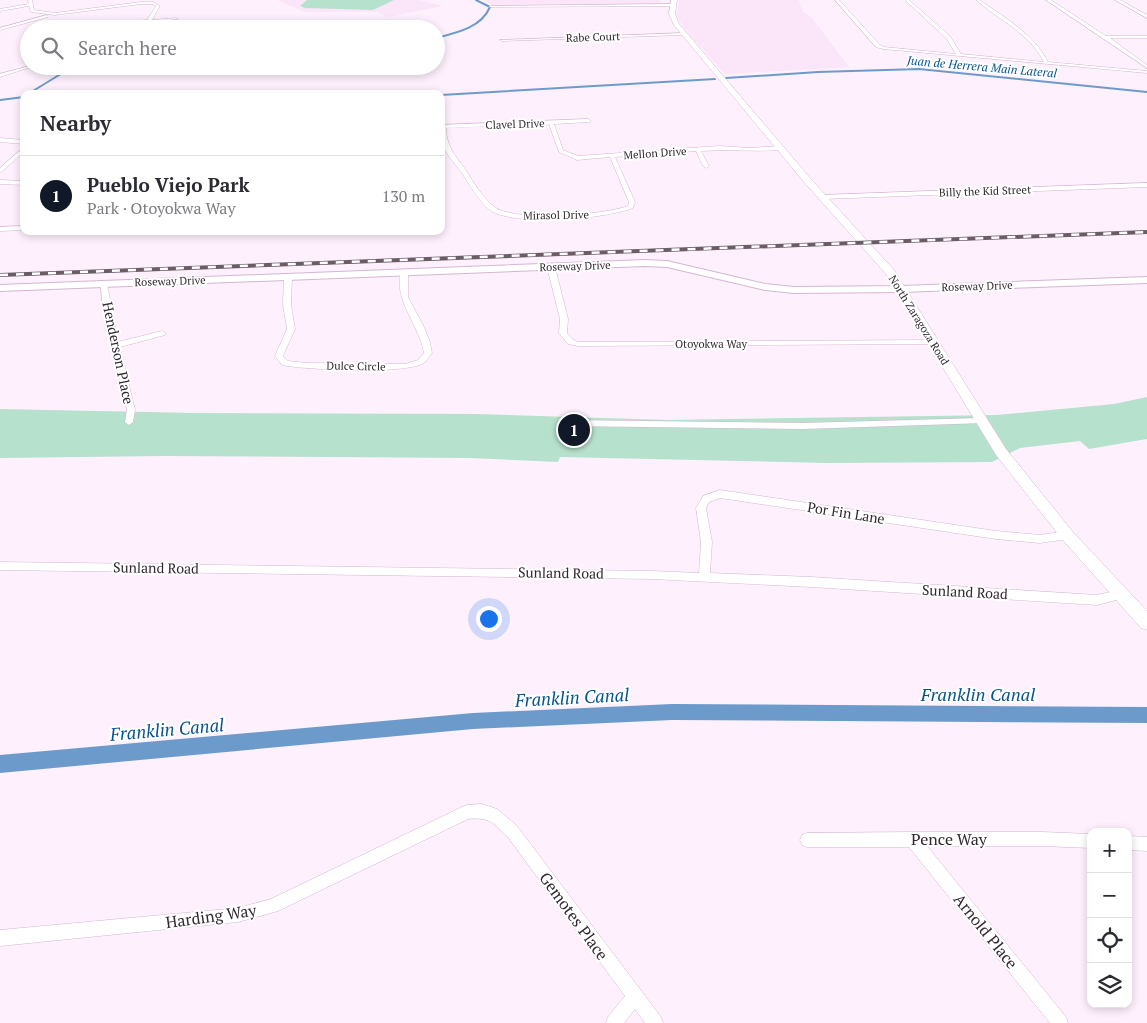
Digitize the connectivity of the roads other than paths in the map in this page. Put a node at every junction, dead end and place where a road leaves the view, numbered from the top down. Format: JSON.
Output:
{"nodes":[{"id":1,"x":837,"y":0,"type":"edge"},
{"id":2,"x":907,"y":0,"type":"edge"},
{"id":3,"x":978,"y":0,"type":"edge"},
{"id":4,"x":1048,"y":0,"type":"edge"},
{"id":5,"x":1117,"y":0,"type":"edge"},
{"id":6,"x":673,"y":2,"type":"edge"},
{"id":7,"x":30,"y":3,"type":"edge"},
{"id":8,"x":491,"y":7,"type":"dead end"},
{"id":9,"x":0,"y":10,"type":"edge"},
{"id":10,"x":55,"y":14,"type":"junction"},
{"id":11,"x":1147,"y":17,"type":"edge"},
{"id":12,"x":176,"y":19,"type":"dead end"},
{"id":13,"x":33,"y":20,"type":"edge"},
{"id":14,"x":151,"y":20,"type":"edge"},
{"id":15,"x":163,"y":20,"type":"edge"},
{"id":16,"x":20,"y":24,"type":"edge"},
{"id":17,"x":0,"y":29,"type":"edge"},
{"id":18,"x":684,"y":34,"type":"junction"},
{"id":19,"x":1147,"y":36,"type":"edge"},
{"id":20,"x":1105,"y":37,"type":"junction"},
{"id":21,"x":502,"y":40,"type":"dead end"},
{"id":22,"x":960,"y":56,"type":"junction"},
{"id":23,"x":1047,"y":64,"type":"junction"},
{"id":24,"x":1147,"y":67,"type":"edge"},
{"id":25,"x":20,"y":70,"type":"edge"},
{"id":26,"x":1147,"y":72,"type":"edge"},
{"id":27,"x":0,"y":76,"type":"edge"},
{"id":28,"x":588,"y":121,"type":"dead end"},
{"id":29,"x":551,"y":123,"type":"junction"},
{"id":30,"x":445,"y":127,"type":"edge"},
{"id":31,"x":0,"y":140,"type":"edge"},
{"id":32,"x":20,"y":142,"type":"edge"},
{"id":33,"x":445,"y":143,"type":"edge"},
{"id":34,"x":780,"y":148,"type":"junction"},
{"id":35,"x":698,"y":150,"type":"junction"},
{"id":36,"x":20,"y":152,"type":"edge"},
{"id":37,"x":612,"y":156,"type":"junction"},
{"id":38,"x":706,"y":166,"type":"dead end"},
{"id":39,"x":0,"y":171,"type":"edge"},
{"id":40,"x":0,"y":182,"type":"edge"},
{"id":41,"x":20,"y":183,"type":"edge"},
{"id":42,"x":1147,"y":185,"type":"edge"},
{"id":43,"x":823,"y":197,"type":"junction"},
{"id":44,"x":20,"y":228,"type":"edge"},
{"id":45,"x":0,"y":229,"type":"edge"},
{"id":46,"x":551,"y":267,"type":"junction"},
{"id":47,"x":404,"y":272,"type":"junction"},
{"id":48,"x":288,"y":277,"type":"junction"},
{"id":49,"x":1147,"y":280,"type":"edge"},
{"id":50,"x":103,"y":284,"type":"junction"},
{"id":51,"x":0,"y":288,"type":"edge"},
{"id":52,"x":901,"y":289,"type":"junction"},
{"id":53,"x":162,"y":333,"type":"dead end"},
{"id":54,"x":932,"y":342,"type":"junction"},
{"id":55,"x":116,"y":344,"type":"junction"},
{"id":56,"x":129,"y":422,"type":"dead end"},
{"id":57,"x":981,"y":422,"type":"junction"},
{"id":58,"x":566,"y":423,"type":"dead end"},
{"id":59,"x":1067,"y":535,"type":"junction"},
{"id":60,"x":0,"y":566,"type":"edge"},
{"id":61,"x":704,"y":577,"type":"junction"},
{"id":62,"x":1120,"y":595,"type":"junction"},
{"id":63,"x":1147,"y":622,"type":"edge"},
{"id":64,"x":491,"y":812,"type":"joint"},
{"id":65,"x":807,"y":840,"type":"dead end"},
{"id":66,"x":912,"y":840,"type":"junction"},
{"id":67,"x":1087,"y":841,"type":"edge"},
{"id":68,"x":1132,"y":843,"type":"edge"},
{"id":69,"x":1147,"y":844,"type":"edge"},
{"id":70,"x":0,"y":938,"type":"edge"},
{"id":71,"x":634,"y":998,"type":"junction"},
{"id":72,"x":614,"y":1023,"type":"edge"},
{"id":73,"x":655,"y":1023,"type":"edge"},
{"id":74,"x":1060,"y":1023,"type":"edge"}],
"edges":[{"from":1,"to":22,"type":"street"},
{"from":2,"to":22,"type":"street"},
{"from":3,"to":23,"type":"street"},
{"from":4,"to":20,"type":"street"},
{"from":5,"to":11,"type":"street"},
{"from":6,"to":8,"type":"street"},
{"from":6,"to":18,"type":"main road","name":"North Zaragoza Road"},
{"from":7,"to":9,"type":"street"},
{"from":7,"to":10,"type":"street"},
{"from":10,"to":13,"type":"street"},
{"from":10,"to":14,"type":"street"},
{"from":12,"to":15,"type":"street"},
{"from":16,"to":17,"type":"street"},
{"from":18,"to":21,"type":"street","name":"Rabe Court"},
{"from":18,"to":34,"type":"main road","name":"North Zaragoza Road"},
{"from":19,"to":20,"type":"street"},
{"from":20,"to":24,"type":"street"},
{"from":22,"to":23,"type":"street"},
{"from":23,"to":26,"type":"street"},
{"from":25,"to":27,"type":"street"},
{"from":28,"to":29,"type":"street","name":"Clavel Drive"},
{"from":29,"to":30,"type":"street","name":"Clavel Drive"},
{"from":29,"to":37,"type":"street","name":"Mellon Drive"},
{"from":31,"to":32,"type":"street"},
{"from":33,"to":37,"type":"street","name":"Mirasol Drive"},
{"from":34,"to":35,"type":"street","name":"Mellon Drive"},
{"from":34,"to":43,"type":"main road","name":"North Zaragoza Road"},
{"from":35,"to":37,"type":"street","name":"Mellon Drive"},
{"from":35,"to":38,"type":"street"},
{"from":36,"to":39,"type":"street"},
{"from":40,"to":41,"type":"street"},
{"from":42,"to":43,"type":"street","name":"Billy the Kid Street"},
{"from":43,"to":52,"type":"main road","name":"North Zaragoza Road"},
{"from":44,"to":45,"type":"street"},
{"from":46,"to":47,"type":"street","name":"Roseway Drive"},
{"from":46,"to":52,"type":"street","name":"Roseway Drive"},
{"from":46,"to":54,"type":"street","name":"Otoyokwa Way"},
{"from":47,"to":48,"type":"street","name":"Roseway Drive"},
{"from":47,"to":48,"type":"street","name":"Dulce Circle"},
{"from":48,"to":50,"type":"street","name":"Roseway Drive"},
{"from":49,"to":52,"type":"street","name":"Roseway Drive"},
{"from":50,"to":51,"type":"street","name":"Roseway Drive"},
{"from":50,"to":55,"type":"street","name":"Henderson Place"},
{"from":52,"to":54,"type":"main road","name":"North Zaragoza Road"},
{"from":53,"to":55,"type":"street"},
{"from":54,"to":57,"type":"main road","name":"North Zaragoza Road"},
{"from":55,"to":56,"type":"street","name":"Henderson Place"},
{"from":57,"to":58,"type":"street"},
{"from":57,"to":59,"type":"main road","name":"North Zaragoza Road"},
{"from":59,"to":61,"type":"street","name":"Por Fin Lane"},
{"from":59,"to":62,"type":"main road","name":"North Zaragoza Road"},
{"from":60,"to":61,"type":"street","name":"Sunland Road"},
{"from":61,"to":62,"type":"street","name":"Sunland Road"},
{"from":62,"to":63,"type":"main road","name":"North Zaragoza Road"},
{"from":64,"to":70,"type":"street","name":"Harding Way"},
{"from":64,"to":71,"type":"street","name":"Gemotes Place"},
{"from":65,"to":66,"type":"street","name":"Pence Way"},
{"from":66,"to":67,"type":"street","name":"Pence Way"},
{"from":66,"to":74,"type":"street","name":"Arnold Place"},
{"from":68,"to":69,"type":"street"},
{"from":71,"to":72,"type":"street"},
{"from":71,"to":73,"type":"street","name":"Gemotes Place"}]}
